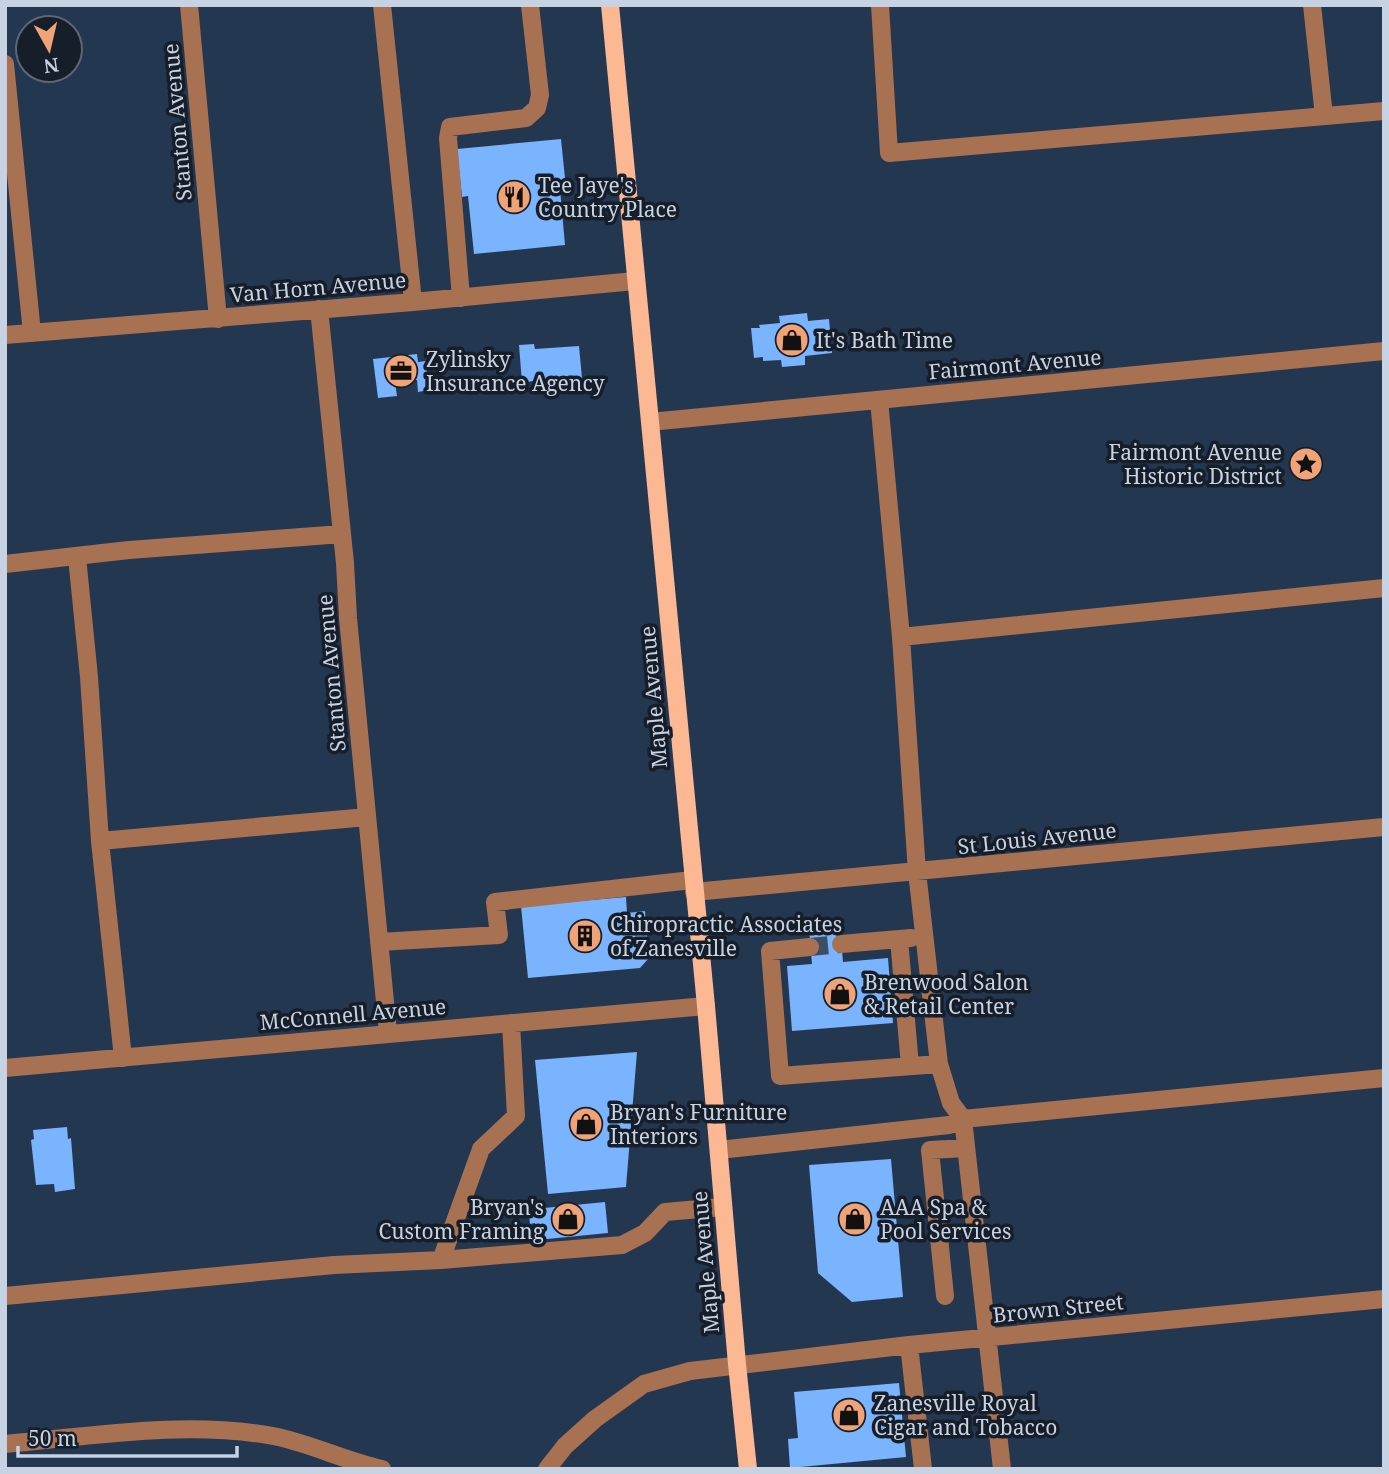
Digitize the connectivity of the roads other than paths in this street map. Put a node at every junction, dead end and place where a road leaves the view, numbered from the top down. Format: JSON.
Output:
{"nodes":[{"id":1,"x":189,"y":5,"type":"edge"},
{"id":2,"x":382,"y":5,"type":"edge"},
{"id":3,"x":530,"y":5,"type":"edge"},
{"id":4,"x":610,"y":5,"type":"edge"},
{"id":5,"x":880,"y":5,"type":"edge"},
{"id":6,"x":1312,"y":5,"type":"edge"},
{"id":7,"x":5,"y":64,"type":"edge"},
{"id":8,"x":1384,"y":111,"type":"edge"},
{"id":9,"x":1324,"y":116,"type":"junction"},
{"id":10,"x":635,"y":281,"type":"junction"},
{"id":11,"x":461,"y":298,"type":"junction"},
{"id":12,"x":413,"y":302,"type":"junction"},
{"id":13,"x":319,"y":309,"type":"junction"},
{"id":14,"x":218,"y":319,"type":"junction"},
{"id":15,"x":32,"y":333,"type":"junction"},
{"id":16,"x":5,"y":335,"type":"edge"},
{"id":17,"x":1384,"y":351,"type":"edge"},
{"id":18,"x":879,"y":400,"type":"junction"},
{"id":19,"x":650,"y":422,"type":"junction"},
{"id":20,"x":342,"y":534,"type":"junction"},
{"id":21,"x":77,"y":557,"type":"junction"},
{"id":22,"x":5,"y":564,"type":"edge"},
{"id":23,"x":1384,"y":588,"type":"edge"},
{"id":24,"x":901,"y":637,"type":"junction"},
{"id":25,"x":367,"y":817,"type":"junction"},
{"id":26,"x":1384,"y":827,"type":"edge"},
{"id":27,"x":100,"y":841,"type":"junction"},
{"id":28,"x":917,"y":872,"type":"junction"},
{"id":29,"x":693,"y":886,"type":"junction"},
{"id":30,"x":924,"y":936,"type":"junction"},
{"id":31,"x":899,"y":939,"type":"junction"},
{"id":32,"x":379,"y":942,"type":"junction"},
{"id":33,"x":841,"y":944,"type":"tunnel mouth"},
{"id":34,"x":810,"y":947,"type":"tunnel mouth"},
{"id":35,"x":706,"y":1006,"type":"junction"},
{"id":36,"x":510,"y":1023,"type":"junction"},
{"id":37,"x":388,"y":1033,"type":"junction"},
{"id":38,"x":123,"y":1058,"type":"junction"},
{"id":39,"x":939,"y":1064,"type":"junction"},
{"id":40,"x":909,"y":1066,"type":"junction"},
{"id":41,"x":5,"y":1068,"type":"edge"},
{"id":42,"x":1384,"y":1078,"type":"edge"},
{"id":43,"x":963,"y":1119,"type":"junction"},
{"id":44,"x":966,"y":1148,"type":"junction"},
{"id":45,"x":719,"y":1150,"type":"junction"},
{"id":46,"x":723,"y":1207,"type":"junction"},
{"id":47,"x":441,"y":1260,"type":"junction"},
{"id":48,"x":5,"y":1296,"type":"edge"},
{"id":49,"x":945,"y":1296,"type":"dead end"},
{"id":50,"x":1384,"y":1299,"type":"edge"},
{"id":51,"x":987,"y":1338,"type":"junction"},
{"id":52,"x":909,"y":1345,"type":"junction"},
{"id":53,"x":737,"y":1364,"type":"junction"},
{"id":54,"x":5,"y":1444,"type":"edge"},
{"id":55,"x":373,"y":1468,"type":"edge"},
{"id":56,"x":547,"y":1469,"type":"edge"},
{"id":57,"x":748,"y":1469,"type":"edge"},
{"id":58,"x":923,"y":1469,"type":"edge"},
{"id":59,"x":1002,"y":1469,"type":"edge"}],
"edges":[{"from":1,"to":14,"type":"street","name":"Stanton Avenue"},
{"from":2,"to":12,"type":"street"},
{"from":3,"to":11,"type":"street"},
{"from":4,"to":10,"type":"main road","name":"Maple Avenue"},
{"from":5,"to":9,"type":"street"},
{"from":6,"to":9,"type":"street"},
{"from":7,"to":15,"type":"street"},
{"from":8,"to":9,"type":"street"},
{"from":10,"to":11,"type":"street","name":"Van Horn Avenue"},
{"from":10,"to":19,"type":"main road","name":"Maple Avenue"},
{"from":11,"to":12,"type":"street","name":"Van Horn Avenue"},
{"from":12,"to":13,"type":"street","name":"Van Horn Avenue"},
{"from":13,"to":14,"type":"street","name":"Van Horn Avenue"},
{"from":13,"to":20,"type":"street","name":"Stanton Avenue"},
{"from":14,"to":15,"type":"street","name":"Van Horn Avenue"},
{"from":15,"to":16,"type":"street","name":"Van Horn Avenue"},
{"from":17,"to":18,"type":"street","name":"Fairmont Avenue"},
{"from":18,"to":19,"type":"street","name":"Fairmont Avenue"},
{"from":18,"to":24,"type":"street"},
{"from":19,"to":29,"type":"main road","name":"Maple Avenue"},
{"from":20,"to":21,"type":"street"},
{"from":20,"to":25,"type":"street","name":"Stanton Avenue"},
{"from":21,"to":22,"type":"street"},
{"from":21,"to":27,"type":"street"},
{"from":23,"to":24,"type":"street"},
{"from":24,"to":28,"type":"street"},
{"from":25,"to":27,"type":"street"},
{"from":25,"to":32,"type":"street","name":"Stanton Avenue"},
{"from":26,"to":28,"type":"street","name":"St Louis Avenue"},
{"from":27,"to":38,"type":"street"},
{"from":28,"to":29,"type":"street","name":"St Louis Avenue"},
{"from":28,"to":30,"type":"street"},
{"from":29,"to":32,"type":"street","name":"St Louis Avenue"},
{"from":29,"to":35,"type":"main road","name":"Maple Avenue"},
{"from":30,"to":31,"type":"street"},
{"from":30,"to":39,"type":"street"},
{"from":31,"to":33,"type":"street"},
{"from":31,"to":40,"type":"street"},
{"from":32,"to":37,"type":"street","name":"Stanton Avenue"},
{"from":34,"to":40,"type":"street"},
{"from":35,"to":36,"type":"street","name":"McConnell Avenue"},
{"from":35,"to":45,"type":"main road","name":"Maple Avenue"},
{"from":36,"to":37,"type":"street","name":"McConnell Avenue"},
{"from":36,"to":47,"type":"street"},
{"from":37,"to":38,"type":"street","name":"McConnell Avenue"},
{"from":38,"to":41,"type":"street","name":"McConnell Avenue"},
{"from":39,"to":40,"type":"street"},
{"from":39,"to":43,"type":"street"},
{"from":42,"to":43,"type":"street"},
{"from":43,"to":44,"type":"street"},
{"from":43,"to":45,"type":"street"},
{"from":44,"to":49,"type":"street"},
{"from":44,"to":51,"type":"street"},
{"from":45,"to":46,"type":"main road","name":"Maple Avenue"},
{"from":46,"to":47,"type":"street"},
{"from":46,"to":53,"type":"main road","name":"Maple Avenue"},
{"from":47,"to":48,"type":"street"},
{"from":50,"to":51,"type":"street","name":"Brown Street"},
{"from":51,"to":52,"type":"street","name":"Brown Street"},
{"from":51,"to":59,"type":"street"},
{"from":52,"to":53,"type":"street","name":"Brown Street"},
{"from":52,"to":58,"type":"street"},
{"from":53,"to":56,"type":"street","name":"Brown Street"},
{"from":53,"to":57,"type":"main road","name":"Maple Avenue"},
{"from":54,"to":55,"type":"street"}]}
